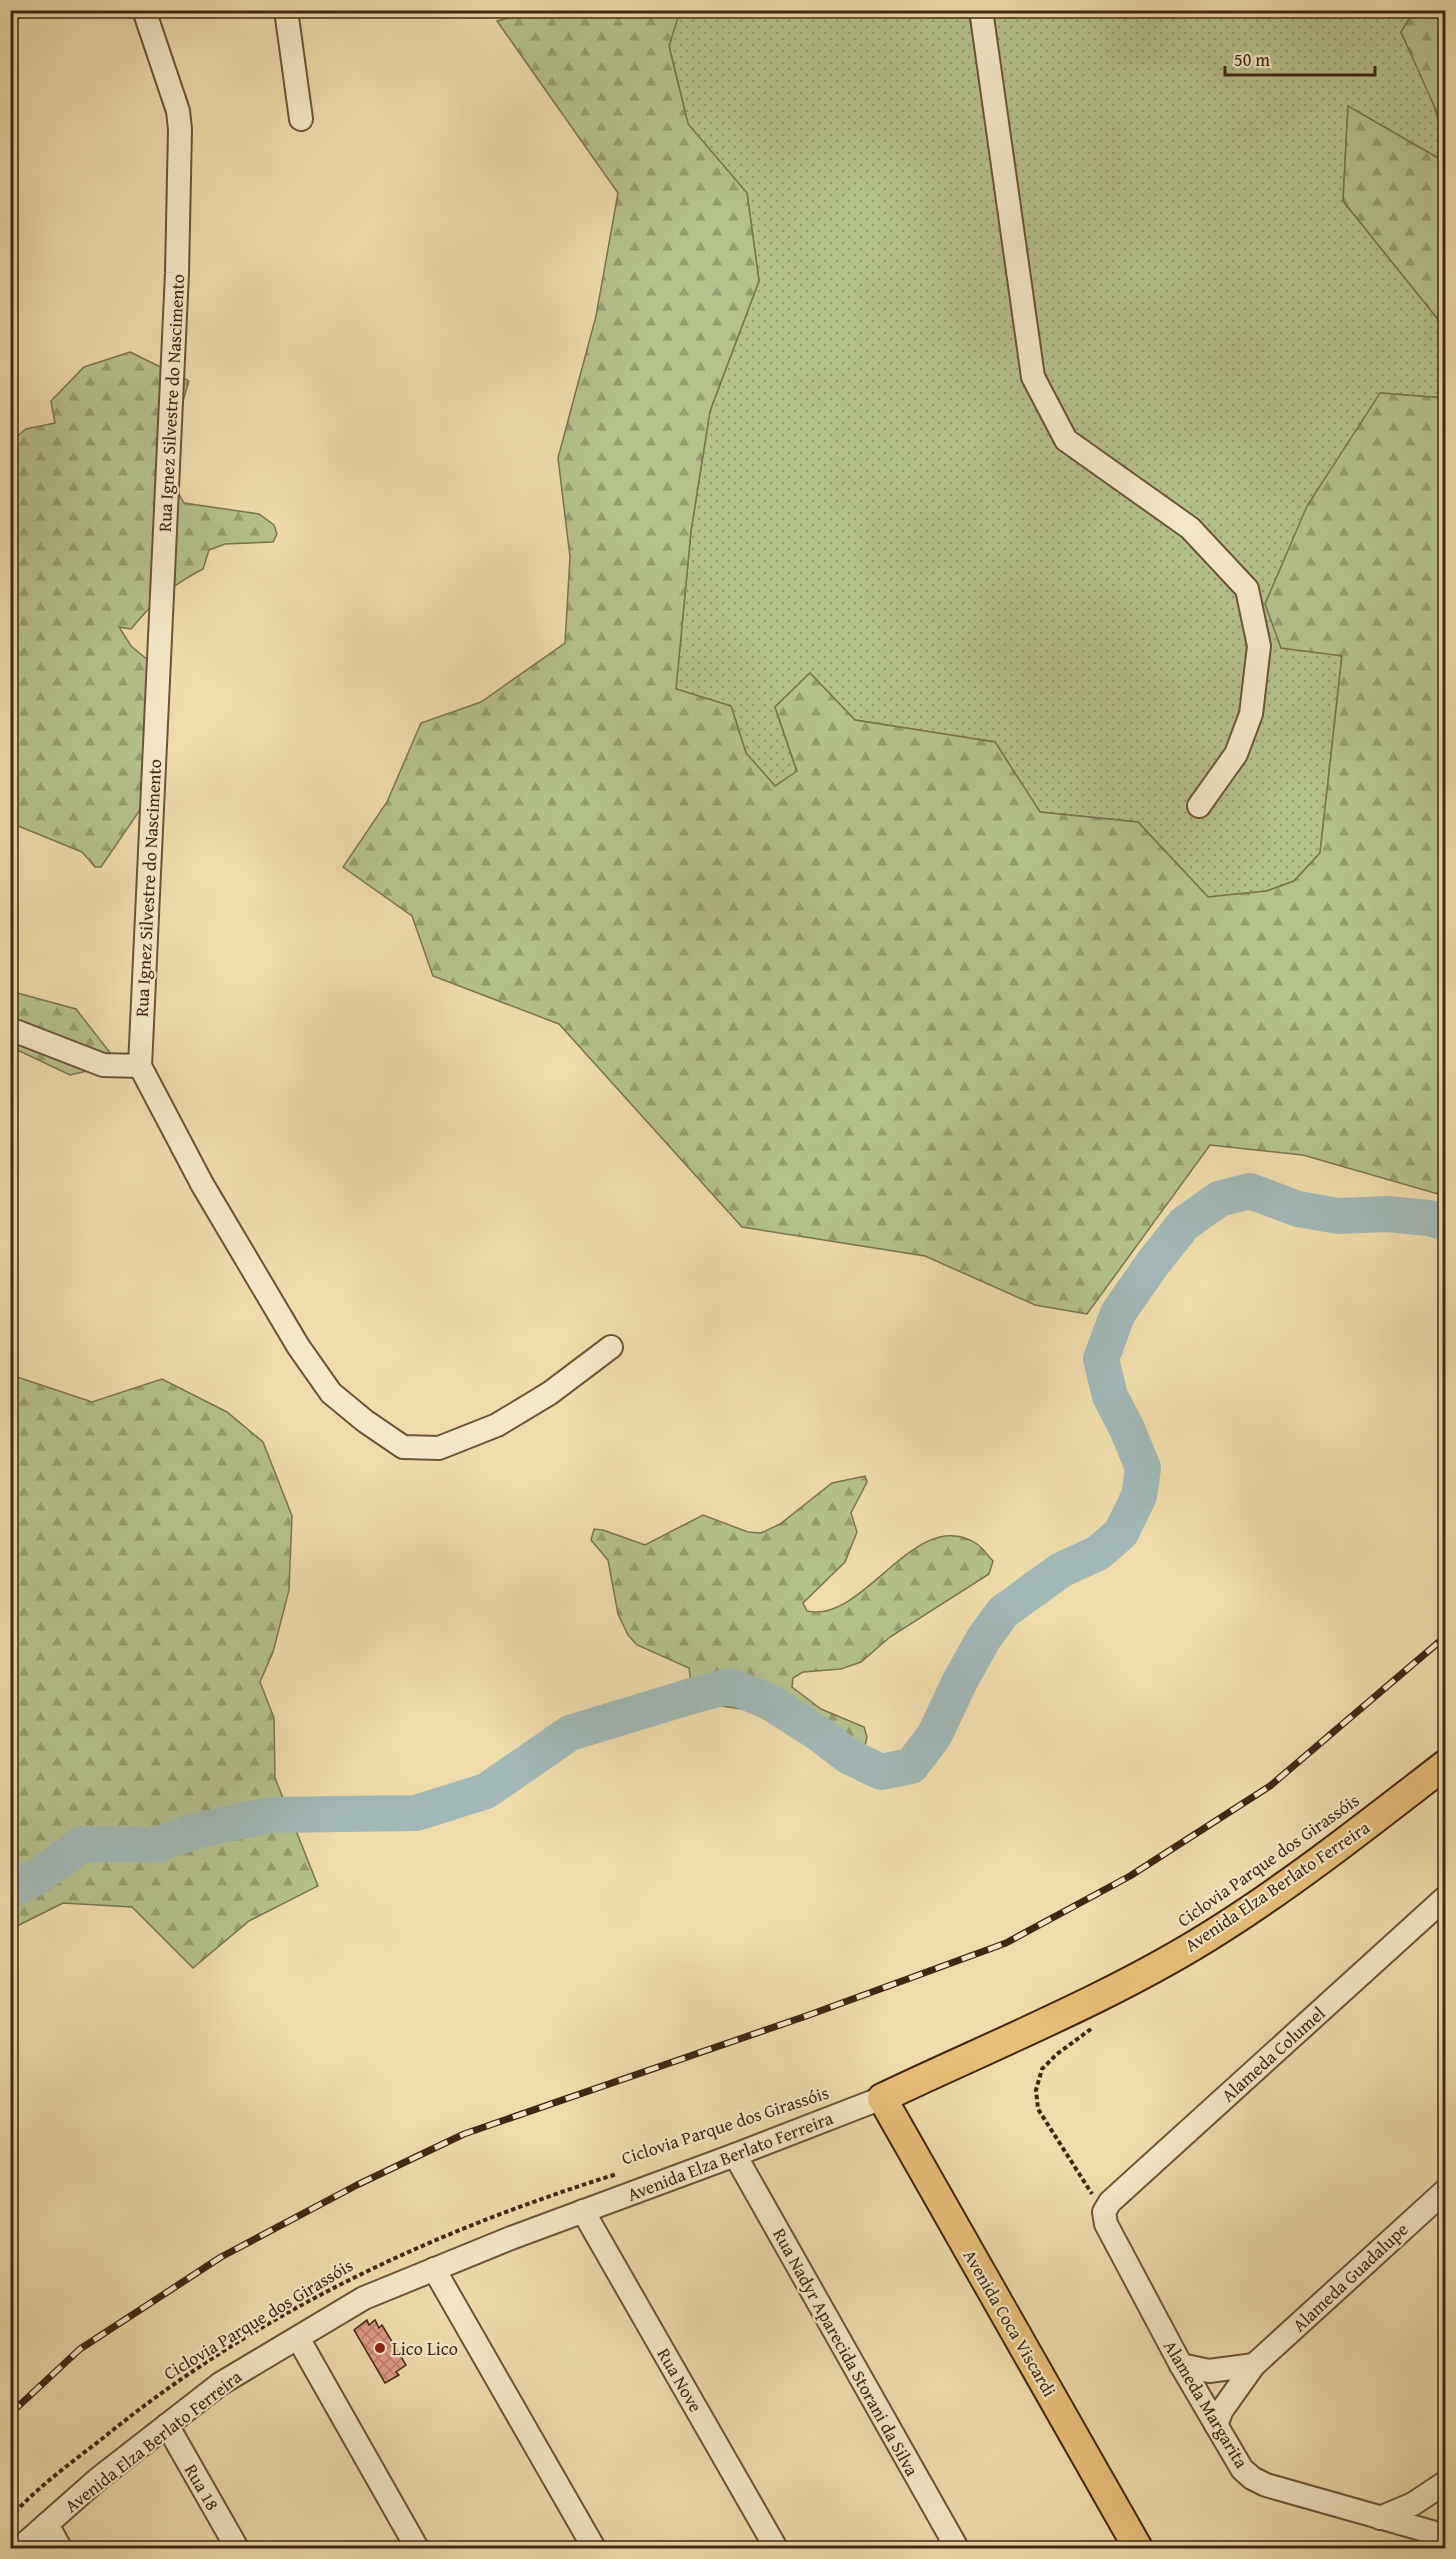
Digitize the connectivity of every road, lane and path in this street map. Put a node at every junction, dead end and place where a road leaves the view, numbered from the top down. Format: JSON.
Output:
{"nodes":[{"id":1,"x":144,"y":10,"type":"edge"},
{"id":2,"x":286,"y":10,"type":"edge"},
{"id":3,"x":981,"y":10,"type":"edge"},
{"id":4,"x":301,"y":118,"type":"dead end"},
{"id":5,"x":1199,"y":806,"type":"dead end"},
{"id":6,"x":10,"y":1029,"type":"edge"},
{"id":7,"x":140,"y":1065,"type":"junction"},
{"id":8,"x":611,"y":1347,"type":"dead end"},
{"id":9,"x":1446,"y":1764,"type":"edge"},
{"id":10,"x":1446,"y":1897,"type":"edge"},
{"id":11,"x":1092,"y":2029,"type":"dead end"},
{"id":12,"x":882,"y":2098,"type":"junction"},
{"id":13,"x":735,"y":2156,"type":"junction"},
{"id":14,"x":619,"y":2174,"type":"dead end"},
{"id":15,"x":1446,"y":2190,"type":"edge"},
{"id":16,"x":584,"y":2211,"type":"junction"},
{"id":17,"x":1104,"y":2212,"type":"junction"},
{"id":18,"x":434,"y":2270,"type":"junction"},
{"id":19,"x":298,"y":2338,"type":"junction"},
{"id":20,"x":1254,"y":2365,"type":"junction"},
{"id":21,"x":1181,"y":2366,"type":"junction"},
{"id":22,"x":1216,"y":2425,"type":"junction"},
{"id":23,"x":166,"y":2426,"type":"junction"},
{"id":24,"x":1446,"y":2482,"type":"edge"},
{"id":25,"x":10,"y":2518,"type":"edge"},
{"id":26,"x":1380,"y":2518,"type":"junction"},
{"id":27,"x":47,"y":2524,"type":"junction"},
{"id":28,"x":1446,"y":2536,"type":"edge"},
{"id":29,"x":23,"y":2547,"type":"edge"},
{"id":30,"x":60,"y":2548,"type":"edge"},
{"id":31,"x":237,"y":2548,"type":"edge"},
{"id":32,"x":417,"y":2548,"type":"edge"},
{"id":33,"x":594,"y":2548,"type":"edge"},
{"id":34,"x":776,"y":2548,"type":"edge"},
{"id":35,"x":957,"y":2548,"type":"edge"},
{"id":36,"x":1138,"y":2548,"type":"edge"}],
"edges":[{"from":1,"to":7,"type":"street","name":"Rua Ignez Silvestre do Nascimento"},
{"from":2,"to":4,"type":"street"},
{"from":3,"to":5,"type":"street"},
{"from":6,"to":7,"type":"street"},
{"from":7,"to":8,"type":"street"},
{"from":9,"to":12,"type":"main road","name":"Avenida Elza Berlato Ferreira"},
{"from":10,"to":17,"type":"street","name":"Alameda Columel"},
{"from":11,"to":17,"type":"path"},
{"from":12,"to":13,"type":"street","name":"Avenida Elza Berlato Ferreira"},
{"from":12,"to":36,"type":"main road","name":"Avenida Coca Viscardi"},
{"from":13,"to":16,"type":"street","name":"Avenida Elza Berlato Ferreira"},
{"from":13,"to":35,"type":"street","name":"Rua Nadyr Aparecida Storani da Silva"},
{"from":14,"to":25,"type":"path","name":"Ciclovia Parque dos Girassóis"},
{"from":15,"to":20,"type":"street","name":"Alameda Guadalupe"},
{"from":16,"to":18,"type":"street","name":"Avenida Elza Berlato Ferreira"},
{"from":16,"to":34,"type":"street","name":"Rua Nove"},
{"from":17,"to":21,"type":"street","name":"Alameda Margarita"},
{"from":18,"to":19,"type":"street","name":"Avenida Elza Berlato Ferreira"},
{"from":18,"to":33,"type":"street"},
{"from":19,"to":23,"type":"street","name":"Avenida Elza Berlato Ferreira"},
{"from":19,"to":32,"type":"street"},
{"from":20,"to":21,"type":"street"},
{"from":20,"to":22,"type":"street","name":"Alameda Guadalupe"},
{"from":21,"to":22,"type":"street","name":"Alameda Margarita"},
{"from":22,"to":26,"type":"street","name":"Alameda Margarita"},
{"from":23,"to":27,"type":"street","name":"Avenida Elza Berlato Ferreira"},
{"from":23,"to":31,"type":"street","name":"Rua 18"},
{"from":24,"to":26,"type":"street"},
{"from":26,"to":28,"type":"street","name":"Alameda Margarita"},
{"from":27,"to":29,"type":"street","name":"Avenida Elza Berlato Ferreira"},
{"from":27,"to":30,"type":"street"}]}
